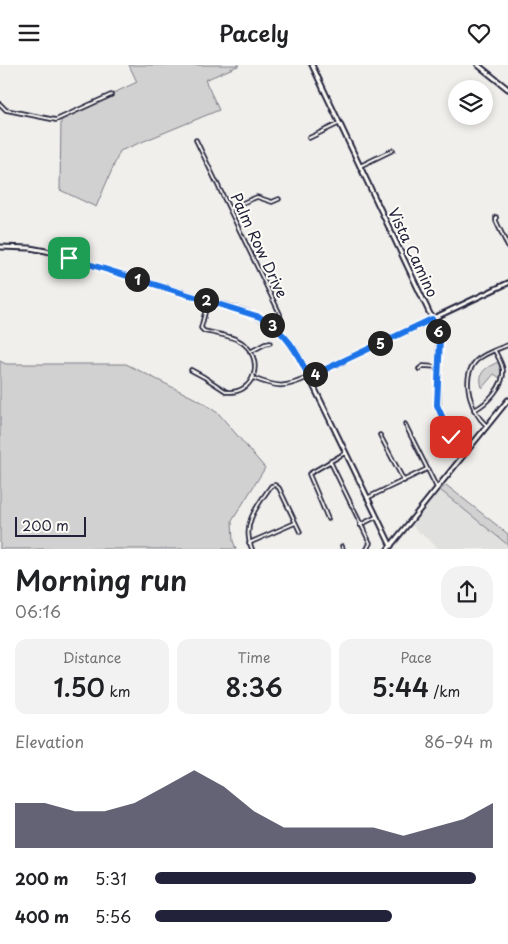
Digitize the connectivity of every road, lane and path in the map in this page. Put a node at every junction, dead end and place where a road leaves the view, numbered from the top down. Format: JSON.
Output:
{"nodes":[{"id":1,"x":312,"y":65,"type":"edge"},
{"id":2,"x":478,"y":65,"type":"edge"},
{"id":3,"x":508,"y":89,"type":"edge"},
{"id":4,"x":111,"y":95,"type":"dead end"},
{"id":5,"x":0,"y":105,"type":"edge"},
{"id":6,"x":340,"y":123,"type":"junction"},
{"id":7,"x":308,"y":138,"type":"dead end"},
{"id":8,"x":196,"y":140,"type":"dead end"},
{"id":9,"x":393,"y":150,"type":"dead end"},
{"id":10,"x":360,"y":166,"type":"junction"},
{"id":11,"x":279,"y":199,"type":"dead end"},
{"id":12,"x":230,"y":209,"type":"junction"},
{"id":13,"x":496,"y":217,"type":"dead end"},
{"id":14,"x":0,"y":247,"type":"edge"},
{"id":15,"x":508,"y":247,"type":"edge"},
{"id":16,"x":508,"y":283,"type":"edge"},
{"id":17,"x":208,"y":301,"type":"junction"},
{"id":18,"x":432,"y":319,"type":"junction"},
{"id":19,"x":277,"y":328,"type":"junction"},
{"id":20,"x":270,"y":343,"type":"dead end"},
{"id":21,"x":508,"y":345,"type":"edge"},
{"id":22,"x":495,"y":351,"type":"junction"},
{"id":23,"x":250,"y":352,"type":"junction"},
{"id":24,"x":439,"y":367,"type":"junction"},
{"id":25,"x":419,"y":369,"type":"dead end"},
{"id":26,"x":190,"y":370,"type":"dead end"},
{"id":27,"x":309,"y":377,"type":"junction"},
{"id":28,"x":253,"y":378,"type":"junction"},
{"id":29,"x":508,"y":400,"type":"edge"},
{"id":30,"x":474,"y":410,"type":"junction"},
{"id":31,"x":405,"y":424,"type":"dead end"},
{"id":32,"x":487,"y":426,"type":"junction"},
{"id":33,"x":380,"y":435,"type":"dead end"},
{"id":34,"x":466,"y":451,"type":"junction"},
{"id":35,"x":345,"y":453,"type":"junction"},
{"id":36,"x":330,"y":461,"type":"junction"},
{"id":37,"x":427,"y":469,"type":"junction"},
{"id":38,"x":404,"y":481,"type":"junction"},
{"id":39,"x":437,"y":488,"type":"junction"},
{"id":40,"x":367,"y":497,"type":"junction"},
{"id":41,"x":376,"y":517,"type":"junction"},
{"id":42,"x":328,"y":519,"type":"dead end"},
{"id":43,"x":296,"y":523,"type":"junction"},
{"id":44,"x":360,"y":525,"type":"junction"},
{"id":45,"x":300,"y":533,"type":"dead end"},
{"id":46,"x":250,"y":543,"type":"junction"},
{"id":47,"x":342,"y":545,"type":"dead end"},
{"id":48,"x":389,"y":548,"type":"edge"},
{"id":49,"x":252,"y":549,"type":"edge"},
{"id":50,"x":343,"y":549,"type":"edge"},
{"id":51,"x":368,"y":549,"type":"edge"}],
"edges":[{"from":1,"to":6,"type":"street","name":"Vista Camino"},
{"from":2,"to":3,"type":"street"},
{"from":4,"to":5,"type":"street"},
{"from":6,"to":7,"type":"street"},
{"from":6,"to":10,"type":"street","name":"Vista Camino"},
{"from":8,"to":12,"type":"street","name":"Palm Row Drive"},
{"from":9,"to":10,"type":"street"},
{"from":10,"to":18,"type":"street","name":"Vista Camino"},
{"from":11,"to":12,"type":"street"},
{"from":12,"to":19,"type":"street","name":"Palm Row Drive"},
{"from":13,"to":15,"type":"street"},
{"from":14,"to":17,"type":"street"},
{"from":16,"to":18,"type":"street"},
{"from":17,"to":19,"type":"street"},
{"from":17,"to":23,"type":"street"},
{"from":18,"to":24,"type":"street","name":"Vista Camino"},
{"from":18,"to":27,"type":"street"},
{"from":19,"to":27,"type":"street"},
{"from":20,"to":23,"type":"street"},
{"from":21,"to":22,"type":"street"},
{"from":22,"to":30,"type":"street"},
{"from":22,"to":30,"type":"street"},
{"from":23,"to":28,"type":"street"},
{"from":24,"to":25,"type":"street"},
{"from":24,"to":34,"type":"street","name":"Vista Camino"},
{"from":26,"to":28,"type":"street"},
{"from":27,"to":28,"type":"street"},
{"from":27,"to":35,"type":"street"},
{"from":29,"to":32,"type":"street"},
{"from":30,"to":32,"type":"street"},
{"from":31,"to":37,"type":"street"},
{"from":32,"to":34,"type":"street"},
{"from":33,"to":38,"type":"street"},
{"from":34,"to":39,"type":"street"},
{"from":35,"to":36,"type":"street"},
{"from":35,"to":40,"type":"street"},
{"from":36,"to":42,"type":"street"},
{"from":36,"to":44,"type":"street"},
{"from":37,"to":38,"type":"street"},
{"from":37,"to":39,"type":"street"},
{"from":38,"to":40,"type":"street"},
{"from":39,"to":48,"type":"street"},
{"from":40,"to":41,"type":"street"},
{"from":41,"to":44,"type":"street"},
{"from":41,"to":48,"type":"street"},
{"from":43,"to":45,"type":"street"},
{"from":43,"to":46,"type":"street"},
{"from":43,"to":46,"type":"street"},
{"from":44,"to":51,"type":"street"},
{"from":46,"to":49,"type":"street"},
{"from":47,"to":50,"type":"street"}]}
